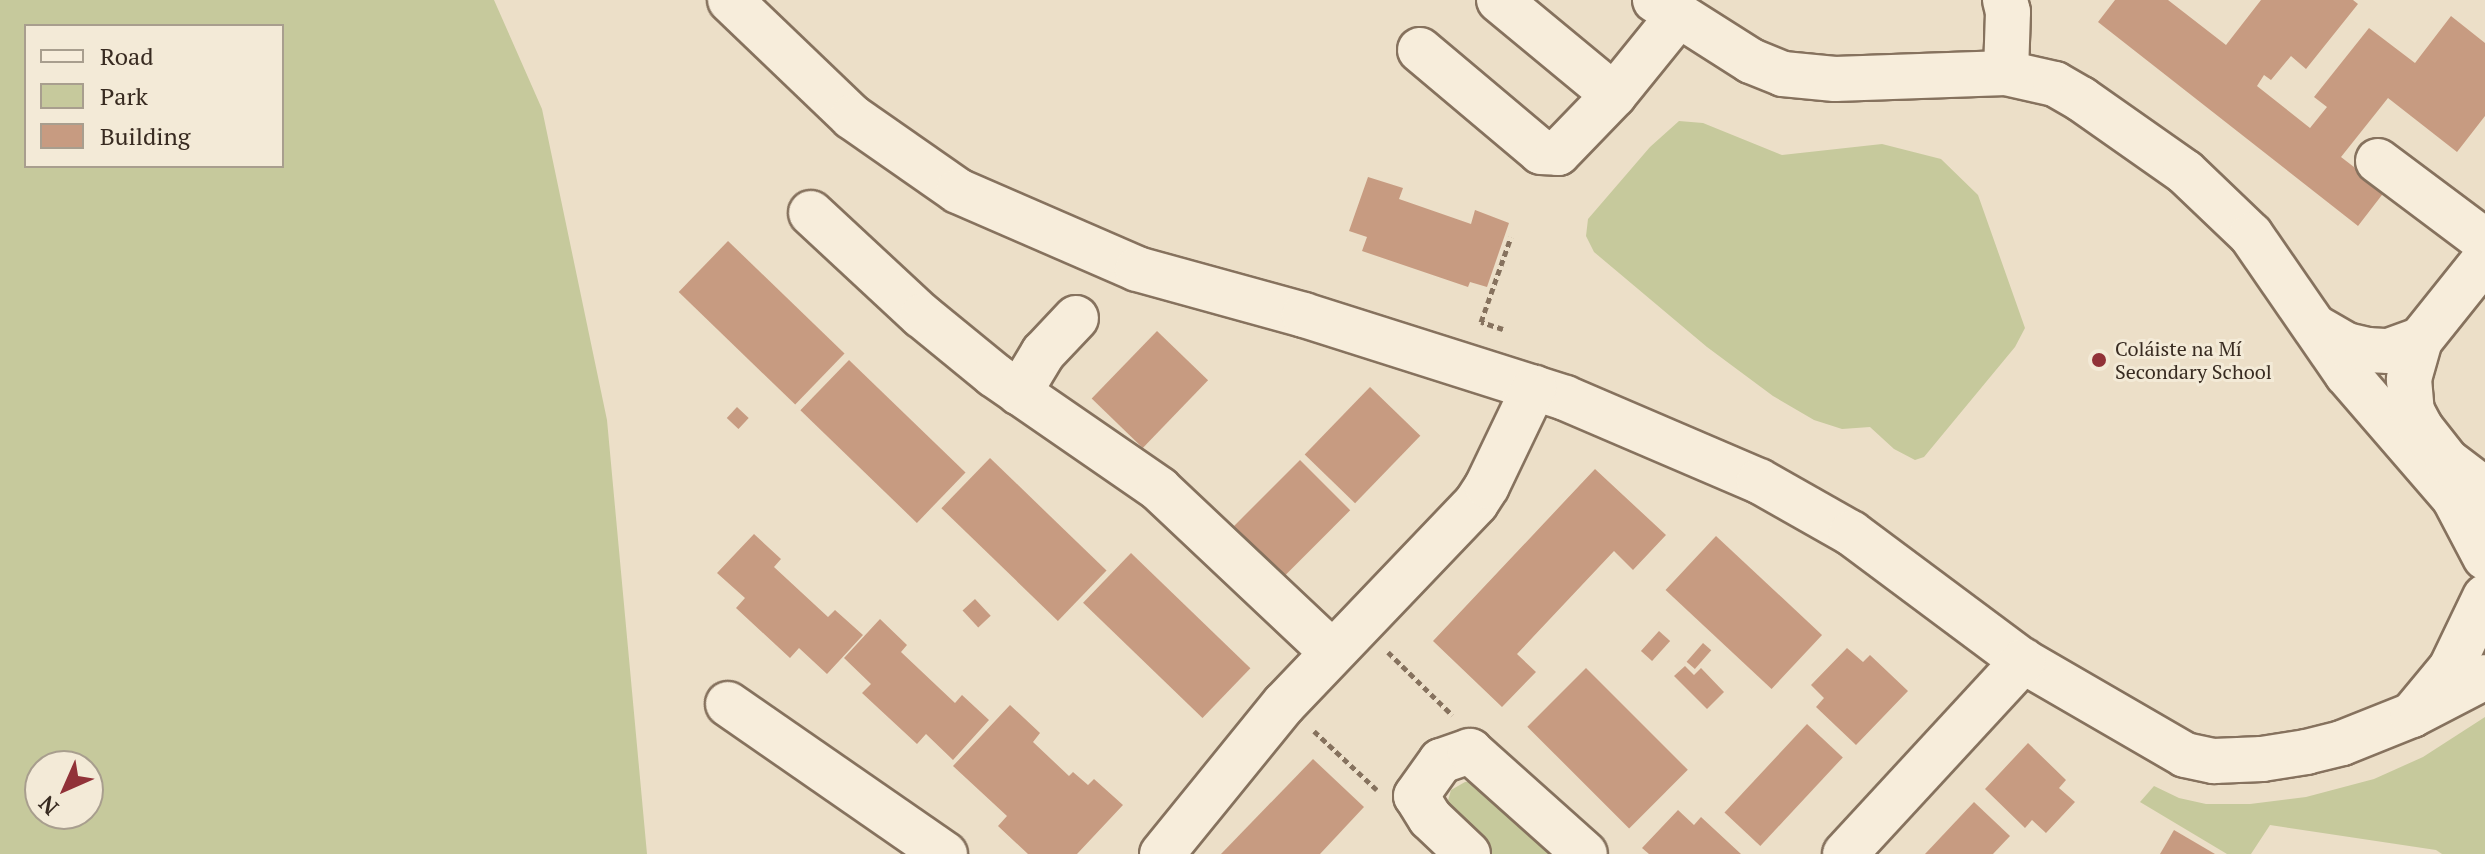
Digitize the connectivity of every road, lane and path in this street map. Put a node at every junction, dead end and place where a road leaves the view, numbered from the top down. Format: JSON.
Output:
{"nodes":[{"id":1,"x":730,"y":0,"type":"edge"},
{"id":2,"x":1499,"y":0,"type":"edge"},
{"id":3,"x":2005,"y":0,"type":"edge"},
{"id":4,"x":1666,"y":8,"type":"edge"},
{"id":5,"x":1420,"y":50,"type":"dead end"},
{"id":6,"x":2006,"y":73,"type":"junction"},
{"id":7,"x":1614,"y":95,"type":"junction"},
{"id":8,"x":2378,"y":161,"type":"dead end"},
{"id":9,"x":811,"y":213,"type":"dead end"},
{"id":10,"x":1511,"y":237,"type":"dead end"},
{"id":11,"x":2485,"y":241,"type":"edge"},
{"id":12,"x":2485,"y":259,"type":"edge"},
{"id":13,"x":1076,"y":318,"type":"dead end"},
{"id":14,"x":2317,"y":328,"type":"junction"},
{"id":15,"x":1503,"y":329,"type":"dead end"},
{"id":16,"x":2420,"y":340,"type":"junction"},
{"id":17,"x":1534,"y":388,"type":"junction"},
{"id":18,"x":1019,"y":393,"type":"junction"},
{"id":19,"x":2485,"y":490,"type":"edge"},
{"id":20,"x":2485,"y":557,"type":"edge"},
{"id":21,"x":2485,"y":597,"type":"edge"},
{"id":22,"x":1345,"y":638,"type":"junction"},
{"id":23,"x":2023,"y":661,"type":"junction"},
{"id":24,"x":2485,"y":677,"type":"edge"},
{"id":25,"x":728,"y":704,"type":"dead end"},
{"id":26,"x":1284,"y":704,"type":"junction"},
{"id":27,"x":2412,"y":715,"type":"junction"},
{"id":28,"x":1470,"y":751,"type":"junction"},
{"id":29,"x":1416,"y":796,"type":"junction"},
{"id":30,"x":945,"y":854,"type":"edge"},
{"id":31,"x":1162,"y":854,"type":"edge"},
{"id":32,"x":1468,"y":854,"type":"edge"},
{"id":33,"x":1585,"y":854,"type":"edge"},
{"id":34,"x":1845,"y":854,"type":"edge"}],
"edges":[{"from":1,"to":17,"type":"street"},
{"from":2,"to":7,"type":"street"},
{"from":3,"to":6,"type":"street"},
{"from":4,"to":6,"type":"street"},
{"from":4,"to":7,"type":"street"},
{"from":5,"to":7,"type":"street"},
{"from":6,"to":14,"type":"street"},
{"from":8,"to":11,"type":"street"},
{"from":9,"to":18,"type":"street"},
{"from":10,"to":15,"type":"path"},
{"from":12,"to":16,"type":"street"},
{"from":13,"to":18,"type":"street"},
{"from":14,"to":16,"type":"street"},
{"from":14,"to":20,"type":"street"},
{"from":16,"to":19,"type":"street"},
{"from":17,"to":22,"type":"street"},
{"from":17,"to":23,"type":"street"},
{"from":18,"to":22,"type":"street"},
{"from":21,"to":27,"type":"street"},
{"from":22,"to":26,"type":"street"},
{"from":22,"to":28,"type":"path"},
{"from":23,"to":27,"type":"street"},
{"from":23,"to":34,"type":"street"},
{"from":24,"to":27,"type":"street"},
{"from":25,"to":30,"type":"street"},
{"from":26,"to":29,"type":"path"},
{"from":26,"to":31,"type":"street"},
{"from":28,"to":29,"type":"street"},
{"from":28,"to":33,"type":"street"},
{"from":29,"to":32,"type":"street"}]}
